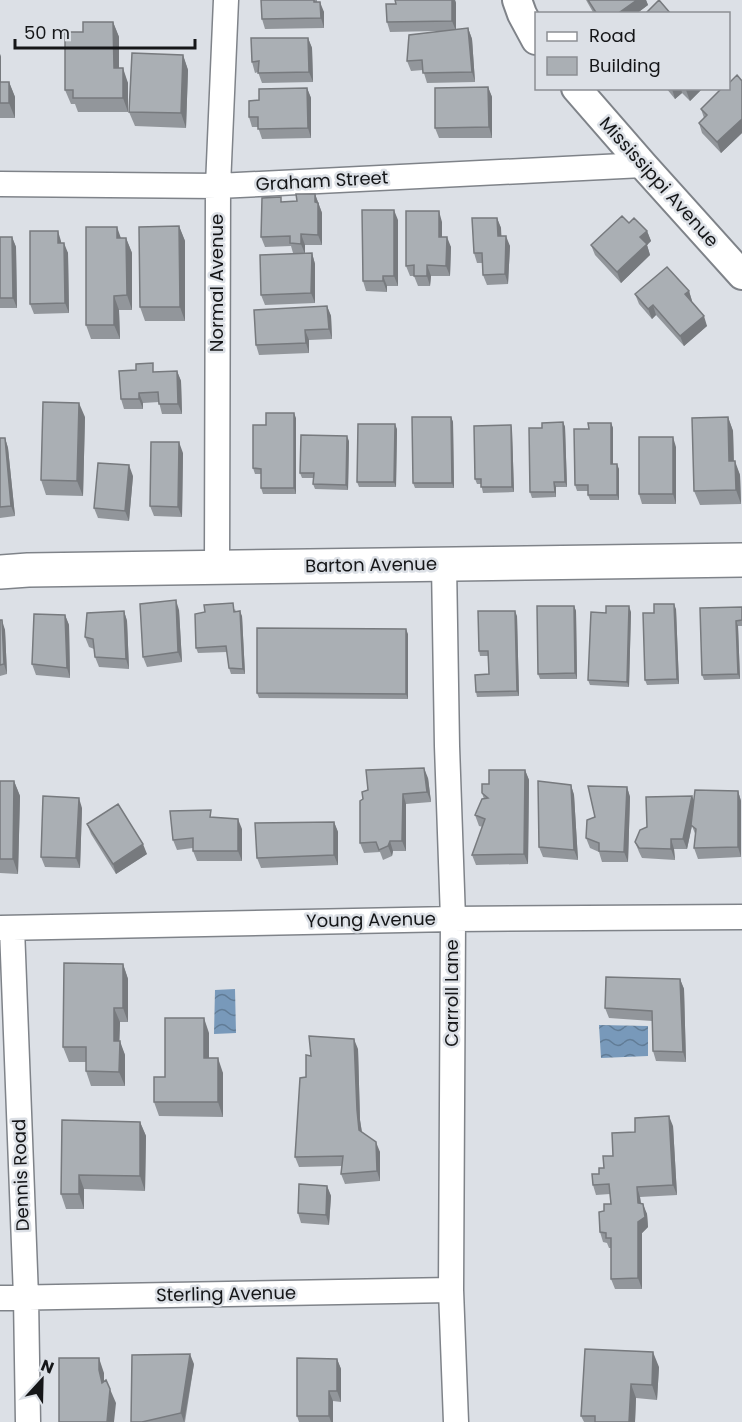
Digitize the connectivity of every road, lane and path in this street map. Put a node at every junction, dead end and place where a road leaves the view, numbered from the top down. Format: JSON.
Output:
{"nodes":[{"id":1,"x":226,"y":0,"type":"edge"},
{"id":2,"x":517,"y":0,"type":"edge"},
{"id":3,"x":535,"y":37,"type":"edge"},
{"id":4,"x":578,"y":90,"type":"edge"},
{"id":5,"x":643,"y":165,"type":"junction"},
{"id":6,"x":0,"y":184,"type":"edge"},
{"id":7,"x":218,"y":186,"type":"junction"},
{"id":8,"x":742,"y":275,"type":"edge"},
{"id":9,"x":742,"y":560,"type":"edge"},
{"id":10,"x":444,"y":564,"type":"junction"},
{"id":11,"x":217,"y":566,"type":"junction"},
{"id":12,"x":0,"y":572,"type":"edge"},
{"id":13,"x":742,"y":917,"type":"edge"},
{"id":14,"x":453,"y":918,"type":"junction"},
{"id":15,"x":6,"y":928,"type":"edge"},
{"id":16,"x":451,"y":1290,"type":"junction"},
{"id":17,"x":26,"y":1297,"type":"junction"},
{"id":18,"x":0,"y":1298,"type":"edge"},
{"id":19,"x":28,"y":1422,"type":"edge"},
{"id":20,"x":456,"y":1422,"type":"edge"}],
"edges":[{"from":1,"to":7,"type":"street","name":"Normal Avenue"},
{"from":2,"to":3,"type":"street"},
{"from":4,"to":5,"type":"street","name":"Mississippi Avenue"},
{"from":5,"to":7,"type":"street","name":"Graham Street"},
{"from":5,"to":8,"type":"street","name":"Mississippi Avenue"},
{"from":6,"to":7,"type":"street","name":"Graham Street"},
{"from":7,"to":11,"type":"street","name":"Normal Avenue"},
{"from":9,"to":10,"type":"main road","name":"Barton Avenue"},
{"from":10,"to":11,"type":"main road","name":"Barton Avenue"},
{"from":10,"to":14,"type":"street","name":"Carroll Lane"},
{"from":11,"to":12,"type":"main road","name":"Barton Avenue"},
{"from":13,"to":14,"type":"street","name":"Young Avenue"},
{"from":14,"to":15,"type":"street","name":"Young Avenue"},
{"from":14,"to":16,"type":"street","name":"Carroll Lane"},
{"from":15,"to":17,"type":"street","name":"Dennis Road"},
{"from":16,"to":17,"type":"street","name":"Sterling Avenue"},
{"from":16,"to":20,"type":"street","name":"Carroll Lane"},
{"from":17,"to":18,"type":"street","name":"Sterling Avenue"},
{"from":17,"to":19,"type":"street","name":"Dennis Road"}]}
